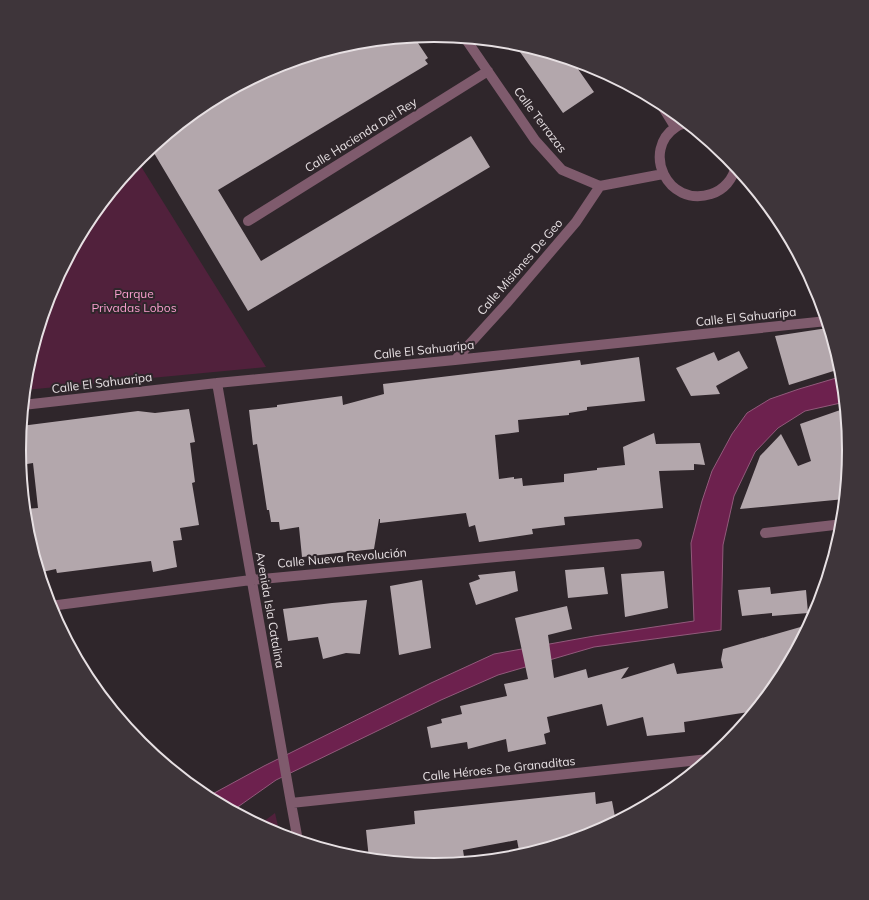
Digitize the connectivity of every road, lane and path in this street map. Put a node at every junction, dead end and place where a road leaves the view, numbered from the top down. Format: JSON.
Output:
{"nodes":[{"id":1,"x":468,"y":43,"type":"edge"},
{"id":2,"x":488,"y":71,"type":"junction"},
{"id":3,"x":667,"y":115,"type":"edge"},
{"id":4,"x":681,"y":125,"type":"edge"},
{"id":5,"x":675,"y":127,"type":"junction"},
{"id":6,"x":734,"y":173,"type":"edge"},
{"id":7,"x":663,"y":174,"type":"junction"},
{"id":8,"x":600,"y":186,"type":"junction"},
{"id":9,"x":248,"y":221,"type":"dead end"},
{"id":10,"x":822,"y":322,"type":"edge"},
{"id":11,"x":455,"y":360,"type":"junction"},
{"id":12,"x":217,"y":383,"type":"junction"},
{"id":13,"x":28,"y":405,"type":"edge"},
{"id":14,"x":836,"y":525,"type":"edge"},
{"id":15,"x":765,"y":533,"type":"dead end"},
{"id":16,"x":637,"y":544,"type":"dead end"},
{"id":17,"x":251,"y":580,"type":"junction"},
{"id":18,"x":57,"y":605,"type":"edge"},
{"id":19,"x":700,"y":760,"type":"edge"},
{"id":20,"x":290,"y":804,"type":"junction"},
{"id":21,"x":297,"y":834,"type":"edge"}],
"edges":[{"from":1,"to":2,"type":"street","name":"Calle Terrazas"},
{"from":2,"to":8,"type":"street","name":"Calle Terrazas"},
{"from":2,"to":9,"type":"street","name":"Calle Hacienda Del Rey"},
{"from":3,"to":5,"type":"street"},
{"from":4,"to":5,"type":"street"},
{"from":5,"to":7,"type":"street"},
{"from":6,"to":7,"type":"street"},
{"from":7,"to":8,"type":"street"},
{"from":8,"to":11,"type":"street","name":"Calle Misiones De Geo"},
{"from":10,"to":11,"type":"street","name":"Calle El Sahuaripa"},
{"from":11,"to":12,"type":"street","name":"Calle El Sahuaripa"},
{"from":12,"to":13,"type":"street","name":"Calle El Sahuaripa"},
{"from":12,"to":17,"type":"street","name":"Avenida Isla Catalina"},
{"from":14,"to":15,"type":"street"},
{"from":16,"to":17,"type":"street","name":"Calle Nueva Revolución"},
{"from":17,"to":18,"type":"street","name":"Calle Nueva Revolución"},
{"from":17,"to":20,"type":"street","name":"Avenida Isla Catalina"},
{"from":19,"to":20,"type":"street","name":"Calle Héroes De Granaditas"},
{"from":20,"to":21,"type":"street","name":"Avenida Isla Catalina"}]}
